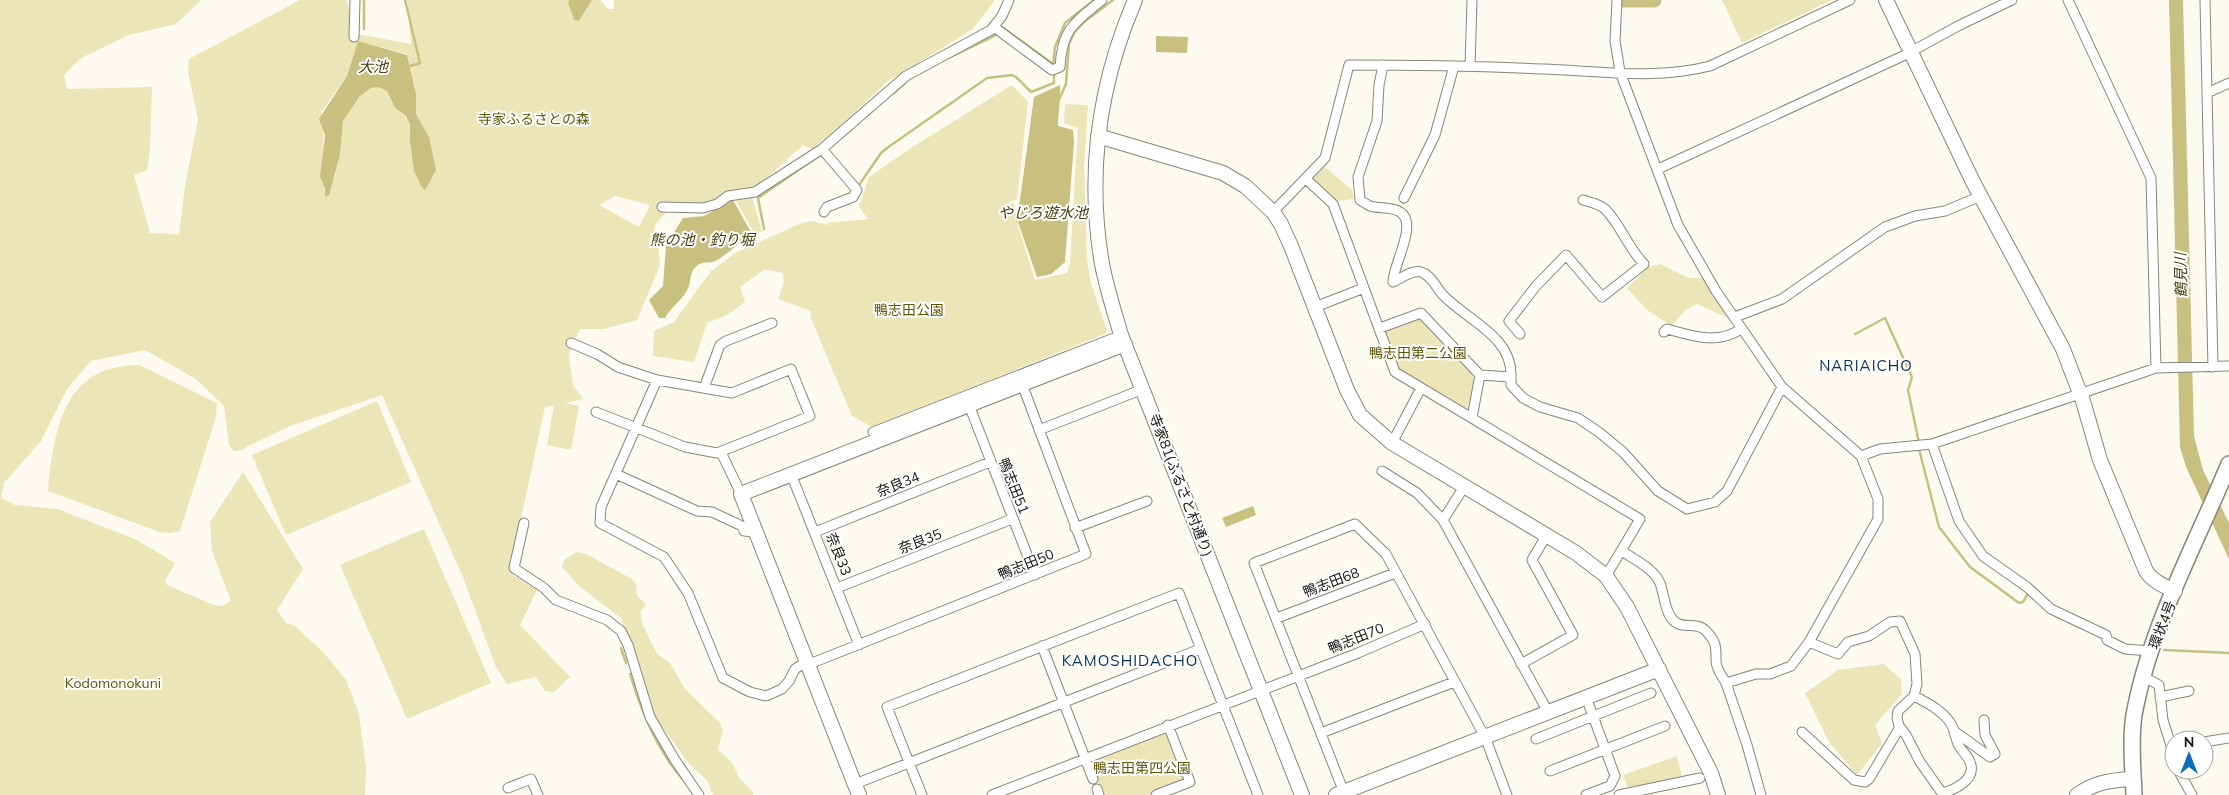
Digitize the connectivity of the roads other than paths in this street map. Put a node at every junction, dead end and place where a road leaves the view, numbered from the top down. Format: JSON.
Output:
{"nodes":[{"id":1,"x":355,"y":0,"type":"edge"},
{"id":2,"x":1009,"y":0,"type":"edge"},
{"id":3,"x":1102,"y":0,"type":"edge"},
{"id":4,"x":1134,"y":0,"type":"edge"},
{"id":5,"x":1472,"y":0,"type":"edge"},
{"id":6,"x":1617,"y":0,"type":"edge"},
{"id":7,"x":1850,"y":0,"type":"edge"},
{"id":8,"x":1886,"y":0,"type":"edge"},
{"id":9,"x":2012,"y":0,"type":"edge"},
{"id":10,"x":2068,"y":0,"type":"edge"},
{"id":11,"x":2205,"y":0,"type":"edge"},
{"id":12,"x":994,"y":27,"type":"junction"},
{"id":13,"x":354,"y":37,"type":"dead end"},
{"id":14,"x":1911,"y":52,"type":"junction"},
{"id":15,"x":1383,"y":65,"type":"junction"},
{"id":16,"x":1454,"y":66,"type":"junction"},
{"id":17,"x":1470,"y":66,"type":"junction"},
{"id":18,"x":1620,"y":72,"type":"junction"},
{"id":19,"x":2229,"y":83,"type":"edge"},
{"id":20,"x":2207,"y":93,"type":"junction"},
{"id":21,"x":1098,"y":136,"type":"junction"},
{"id":22,"x":822,"y":149,"type":"junction"},
{"id":23,"x":1658,"y":170,"type":"junction"},
{"id":24,"x":1306,"y":179,"type":"junction"},
{"id":25,"x":1981,"y":196,"type":"junction"},
{"id":26,"x":1404,"y":198,"type":"dead end"},
{"id":27,"x":1583,"y":200,"type":"dead end"},
{"id":28,"x":662,"y":207,"type":"dead end"},
{"id":29,"x":824,"y":212,"type":"dead end"},
{"id":30,"x":1273,"y":212,"type":"junction"},
{"id":31,"x":1364,"y":288,"type":"junction"},
{"id":32,"x":1315,"y":307,"type":"junction"},
{"id":33,"x":1735,"y":316,"type":"junction"},
{"id":34,"x":772,"y":323,"type":"dead end"},
{"id":35,"x":1380,"y":328,"type":"junction"},
{"id":36,"x":1741,"y":329,"type":"junction"},
{"id":37,"x":1664,"y":332,"type":"dead end"},
{"id":38,"x":1520,"y":334,"type":"dead end"},
{"id":39,"x":1120,"y":341,"type":"junction"},
{"id":40,"x":571,"y":343,"type":"dead end"},
{"id":41,"x":2229,"y":366,"type":"edge"},
{"id":42,"x":2160,"y":367,"type":"junction"},
{"id":43,"x":2209,"y":367,"type":"junction"},
{"id":44,"x":1480,"y":375,"type":"junction"},
{"id":45,"x":1511,"y":377,"type":"junction"},
{"id":46,"x":657,"y":380,"type":"junction"},
{"id":47,"x":1022,"y":384,"type":"junction"},
{"id":48,"x":1782,"y":387,"type":"junction"},
{"id":49,"x":704,"y":388,"type":"junction"},
{"id":50,"x":1421,"y":388,"type":"junction"},
{"id":51,"x":1143,"y":389,"type":"junction"},
{"id":52,"x":2081,"y":395,"type":"junction"},
{"id":53,"x":969,"y":405,"type":"junction"},
{"id":54,"x":596,"y":412,"type":"dead end"},
{"id":55,"x":1472,"y":418,"type":"junction"},
{"id":56,"x":636,"y":426,"type":"junction"},
{"id":57,"x":1039,"y":430,"type":"junction"},
{"id":58,"x":873,"y":432,"type":"dead end"},
{"id":59,"x":1392,"y":443,"type":"junction"},
{"id":60,"x":1932,"y":444,"type":"junction"},
{"id":61,"x":721,"y":452,"type":"junction"},
{"id":62,"x":1861,"y":456,"type":"junction"},
{"id":63,"x":990,"y":462,"type":"junction"},
{"id":64,"x":2227,"y":468,"type":"edge"},
{"id":65,"x":1382,"y":471,"type":"dead end"},
{"id":66,"x":616,"y":474,"type":"junction"},
{"id":67,"x":792,"y":474,"type":"junction"},
{"id":68,"x":1464,"y":487,"type":"junction"},
{"id":69,"x":741,"y":494,"type":"junction"},
{"id":70,"x":1147,"y":501,"type":"dead end"},
{"id":71,"x":1012,"y":520,"type":"junction"},
{"id":72,"x":1443,"y":520,"type":"junction"},
{"id":73,"x":524,"y":524,"type":"dead end"},
{"id":74,"x":1076,"y":528,"type":"junction"},
{"id":75,"x":754,"y":532,"type":"junction"},
{"id":76,"x":815,"y":532,"type":"junction"},
{"id":77,"x":1546,"y":536,"type":"junction"},
{"id":78,"x":1622,"y":551,"type":"junction"},
{"id":79,"x":1395,"y":572,"type":"junction"},
{"id":80,"x":1035,"y":575,"type":"junction"},
{"id":81,"x":1606,"y":576,"type":"junction"},
{"id":82,"x":837,"y":588,"type":"junction"},
{"id":83,"x":2175,"y":591,"type":"junction"},
{"id":84,"x":1277,"y":618,"type":"junction"},
{"id":85,"x":1425,"y":624,"type":"junction"},
{"id":86,"x":1808,"y":642,"type":"junction"},
{"id":87,"x":859,"y":645,"type":"junction"},
{"id":88,"x":1042,"y":646,"type":"junction"},
{"id":89,"x":1200,"y":649,"type":"junction"},
{"id":90,"x":2151,"y":651,"type":"junction"},
{"id":91,"x":806,"y":664,"type":"junction"},
{"id":92,"x":1522,"y":664,"type":"junction"},
{"id":93,"x":1659,"y":669,"type":"junction"},
{"id":94,"x":1298,"y":675,"type":"junction"},
{"id":95,"x":2144,"y":677,"type":"junction"},
{"id":96,"x":1454,"y":682,"type":"junction"},
{"id":97,"x":1726,"y":682,"type":"junction"},
{"id":98,"x":1261,"y":690,"type":"junction"},
{"id":99,"x":2189,"y":691,"type":"dead end"},
{"id":100,"x":1651,"y":693,"type":"dead end"},
{"id":101,"x":1914,"y":696,"type":"junction"},
{"id":102,"x":2160,"y":697,"type":"junction"},
{"id":103,"x":1586,"y":698,"type":"junction"},
{"id":104,"x":1063,"y":702,"type":"junction"},
{"id":105,"x":1222,"y":704,"type":"junction"},
{"id":106,"x":1548,"y":712,"type":"junction"},
{"id":107,"x":1593,"y":716,"type":"junction"},
{"id":108,"x":1984,"y":720,"type":"dead end"},
{"id":109,"x":1168,"y":725,"type":"junction"},
{"id":110,"x":1665,"y":726,"type":"dead end"},
{"id":111,"x":1900,"y":727,"type":"junction"},
{"id":112,"x":2167,"y":730,"type":"edge"},
{"id":113,"x":1954,"y":731,"type":"junction"},
{"id":114,"x":1802,"y":732,"type":"dead end"},
{"id":115,"x":1321,"y":733,"type":"junction"},
{"id":116,"x":1485,"y":737,"type":"junction"},
{"id":117,"x":2229,"y":738,"type":"edge"},
{"id":118,"x":1536,"y":739,"type":"dead end"},
{"id":119,"x":2214,"y":740,"type":"edge"},
{"id":120,"x":1606,"y":749,"type":"junction"},
{"id":121,"x":1085,"y":758,"type":"junction"},
{"id":122,"x":909,"y":762,"type":"junction"},
{"id":123,"x":1550,"y":771,"type":"dead end"},
{"id":124,"x":1700,"y":778,"type":"dead end"},
{"id":125,"x":1093,"y":779,"type":"dead end"},
{"id":126,"x":2133,"y":779,"type":"junction"},
{"id":127,"x":2184,"y":780,"type":"edge"},
{"id":128,"x":508,"y":788,"type":"dead end"},
{"id":129,"x":857,"y":789,"type":"edge"},
{"id":130,"x":1342,"y":794,"type":"edge"},
{"id":131,"x":1942,"y":794,"type":"edge"},
{"id":132,"x":538,"y":795,"type":"edge"},
{"id":133,"x":699,"y":795,"type":"edge"},
{"id":134,"x":922,"y":795,"type":"edge"},
{"id":135,"x":992,"y":795,"type":"edge"},
{"id":136,"x":1156,"y":795,"type":"edge"},
{"id":137,"x":1258,"y":795,"type":"edge"},
{"id":138,"x":1302,"y":795,"type":"edge"},
{"id":139,"x":1507,"y":795,"type":"edge"},
{"id":140,"x":1586,"y":795,"type":"edge"},
{"id":141,"x":1619,"y":795,"type":"edge"},
{"id":142,"x":1718,"y":795,"type":"edge"},
{"id":143,"x":1761,"y":795,"type":"edge"},
{"id":144,"x":2077,"y":795,"type":"edge"},
{"id":145,"x":2134,"y":795,"type":"edge"},
{"id":146,"x":2192,"y":795,"type":"edge"}],
"edges":[{"from":1,"to":13,"type":"street"},
{"from":2,"to":12,"type":"street"},
{"from":3,"to":12,"type":"street"},
{"from":4,"to":21,"type":"street","name":"寺家81(ふるさと村通り)"},
{"from":5,"to":17,"type":"street"},
{"from":6,"to":18,"type":"street"},
{"from":7,"to":18,"type":"street"},
{"from":8,"to":14,"type":"street"},
{"from":9,"to":14,"type":"street"},
{"from":10,"to":42,"type":"street"},
{"from":11,"to":20,"type":"street"},
{"from":12,"to":22,"type":"street"},
{"from":14,"to":23,"type":"street"},
{"from":14,"to":25,"type":"street"},
{"from":15,"to":16,"type":"street"},
{"from":15,"to":24,"type":"street"},
{"from":15,"to":45,"type":"street"},
{"from":16,"to":17,"type":"street"},
{"from":16,"to":26,"type":"street"},
{"from":17,"to":18,"type":"street"},
{"from":18,"to":23,"type":"street"},
{"from":19,"to":20,"type":"street"},
{"from":20,"to":43,"type":"street"},
{"from":21,"to":30,"type":"street"},
{"from":21,"to":39,"type":"street","name":"寺家81(ふるさと村通り)"},
{"from":22,"to":28,"type":"street"},
{"from":22,"to":29,"type":"street"},
{"from":23,"to":33,"type":"street"},
{"from":24,"to":30,"type":"street"},
{"from":24,"to":31,"type":"street"},
{"from":25,"to":33,"type":"street"},
{"from":25,"to":52,"type":"street"},
{"from":27,"to":38,"type":"street"},
{"from":30,"to":32,"type":"street"},
{"from":31,"to":32,"type":"street"},
{"from":31,"to":35,"type":"street"},
{"from":32,"to":59,"type":"street"},
{"from":33,"to":36,"type":"street"},
{"from":34,"to":49,"type":"street"},
{"from":35,"to":44,"type":"street"},
{"from":35,"to":50,"type":"street"},
{"from":36,"to":37,"type":"street"},
{"from":36,"to":48,"type":"street"},
{"from":39,"to":47,"type":"street"},
{"from":39,"to":51,"type":"street","name":"寺家81(ふるさと村通り)"},
{"from":39,"to":58,"type":"street"},
{"from":40,"to":46,"type":"street"},
{"from":41,"to":43,"type":"street"},
{"from":42,"to":43,"type":"street"},
{"from":42,"to":52,"type":"street"},
{"from":44,"to":45,"type":"street"},
{"from":44,"to":55,"type":"street"},
{"from":45,"to":48,"type":"street"},
{"from":46,"to":49,"type":"street"},
{"from":46,"to":56,"type":"street"},
{"from":47,"to":53,"type":"street"},
{"from":47,"to":57,"type":"street","name":"鴨志田50"},
{"from":48,"to":62,"type":"street"},
{"from":49,"to":61,"type":"street"},
{"from":50,"to":55,"type":"street"},
{"from":50,"to":59,"type":"street"},
{"from":51,"to":57,"type":"street"},
{"from":51,"to":98,"type":"street","name":"寺家81(ふるさと村通り)"},
{"from":52,"to":60,"type":"street"},
{"from":52,"to":83,"type":"street"},
{"from":53,"to":63,"type":"street","name":"鴨志田51"},
{"from":53,"to":67,"type":"street"},
{"from":54,"to":56,"type":"street"},
{"from":55,"to":78,"type":"street"},
{"from":56,"to":61,"type":"street"},
{"from":56,"to":66,"type":"street"},
{"from":57,"to":74,"type":"street","name":"鴨志田50"},
{"from":59,"to":68,"type":"street"},
{"from":60,"to":62,"type":"street"},
{"from":60,"to":90,"type":"street"},
{"from":61,"to":69,"type":"street"},
{"from":62,"to":86,"type":"street"},
{"from":63,"to":71,"type":"street","name":"鴨志田51"},
{"from":63,"to":76,"type":"street","name":"奈良34"},
{"from":64,"to":83,"type":"main road","name":"環状4号"},
{"from":65,"to":72,"type":"street"},
{"from":66,"to":75,"type":"street"},
{"from":66,"to":91,"type":"street"},
{"from":67,"to":69,"type":"street"},
{"from":67,"to":76,"type":"street","name":"奈良33"},
{"from":68,"to":72,"type":"street"},
{"from":68,"to":77,"type":"street"},
{"from":69,"to":75,"type":"street"},
{"from":70,"to":74,"type":"street"},
{"from":71,"to":80,"type":"street","name":"鴨志田51"},
{"from":71,"to":82,"type":"street","name":"奈良35"},
{"from":72,"to":92,"type":"street"},
{"from":73,"to":133,"type":"street"},
{"from":74,"to":80,"type":"street","name":"鴨志田50"},
{"from":75,"to":91,"type":"street"},
{"from":76,"to":82,"type":"street","name":"奈良33"},
{"from":77,"to":81,"type":"street"},
{"from":77,"to":92,"type":"street"},
{"from":78,"to":81,"type":"street"},
{"from":78,"to":97,"type":"street"},
{"from":79,"to":84,"type":"street","name":"鴨志田68"},
{"from":79,"to":84,"type":"street"},
{"from":79,"to":85,"type":"street"},
{"from":80,"to":87,"type":"street","name":"鴨志田50"},
{"from":81,"to":93,"type":"street"},
{"from":82,"to":87,"type":"street","name":"奈良33"},
{"from":83,"to":90,"type":"main road","name":"環状4号"},
{"from":84,"to":94,"type":"street"},
{"from":85,"to":94,"type":"street","name":"鴨志田70"},
{"from":85,"to":96,"type":"street"},
{"from":86,"to":97,"type":"street"},
{"from":86,"to":101,"type":"street"},
{"from":87,"to":91,"type":"street","name":"鴨志田50"},
{"from":88,"to":89,"type":"street"},
{"from":88,"to":104,"type":"street"},
{"from":88,"to":122,"type":"street"},
{"from":89,"to":104,"type":"street"},
{"from":89,"to":105,"type":"street"},
{"from":90,"to":95,"type":"main road","name":"環状4号"},
{"from":91,"to":129,"type":"street"},
{"from":92,"to":106,"type":"street"},
{"from":93,"to":103,"type":"street"},
{"from":93,"to":142,"type":"street"},
{"from":94,"to":98,"type":"street","name":"鴨志田70"},
{"from":94,"to":115,"type":"street"},
{"from":95,"to":102,"type":"street"},
{"from":95,"to":126,"type":"main road","name":"環状4号"},
{"from":96,"to":115,"type":"street"},
{"from":96,"to":116,"type":"street"},
{"from":97,"to":143,"type":"street"},
{"from":98,"to":105,"type":"street","name":"鴨志田70"},
{"from":98,"to":138,"type":"street","name":"寺家81(ふるさと村通り)"},
{"from":99,"to":102,"type":"street"},
{"from":100,"to":107,"type":"street"},
{"from":101,"to":111,"type":"street"},
{"from":101,"to":113,"type":"street"},
{"from":102,"to":112,"type":"street"},
{"from":103,"to":106,"type":"street"},
{"from":103,"to":107,"type":"street"},
{"from":104,"to":121,"type":"street"},
{"from":104,"to":122,"type":"street"},
{"from":105,"to":109,"type":"street","name":"鴨志田70"},
{"from":105,"to":137,"type":"street"},
{"from":106,"to":116,"type":"street"},
{"from":107,"to":118,"type":"street"},
{"from":107,"to":120,"type":"street"},
{"from":108,"to":113,"type":"street"},
{"from":109,"to":121,"type":"street","name":"鴨志田70"},
{"from":109,"to":136,"type":"street"},
{"from":110,"to":120,"type":"street"},
{"from":111,"to":114,"type":"street"},
{"from":111,"to":131,"type":"street"},
{"from":113,"to":131,"type":"street"},
{"from":115,"to":130,"type":"street"},
{"from":116,"to":130,"type":"street"},
{"from":116,"to":139,"type":"street"},
{"from":117,"to":119,"type":"street"},
{"from":120,"to":123,"type":"street"},
{"from":120,"to":140,"type":"street"},
{"from":121,"to":125,"type":"street"},
{"from":121,"to":135,"type":"street","name":"鴨志田70"},
{"from":122,"to":129,"type":"street"},
{"from":122,"to":134,"type":"street"},
{"from":124,"to":141,"type":"street"},
{"from":126,"to":144,"type":"street"},
{"from":126,"to":145,"type":"main road","name":"環状4号"},
{"from":127,"to":146,"type":"street"},
{"from":128,"to":132,"type":"street"}]}
